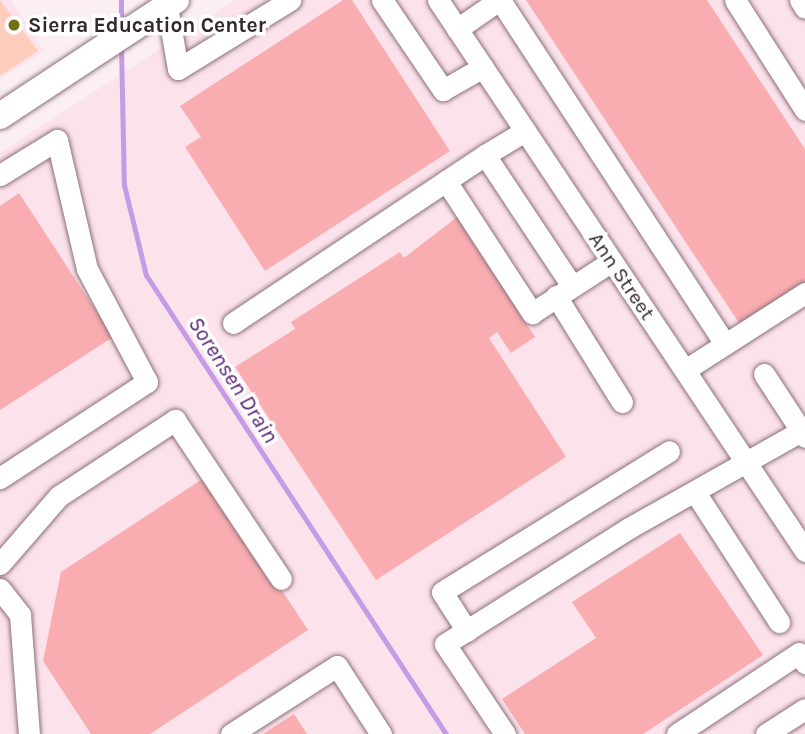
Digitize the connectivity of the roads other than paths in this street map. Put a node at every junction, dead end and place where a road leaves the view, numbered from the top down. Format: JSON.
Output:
{"nodes":[{"id":1,"x":290,"y":0,"type":"edge"},
{"id":2,"x":382,"y":0,"type":"edge"},
{"id":3,"x":438,"y":0,"type":"edge"},
{"id":4,"x":499,"y":0,"type":"edge"},
{"id":5,"x":735,"y":0,"type":"edge"},
{"id":6,"x":800,"y":0,"type":"edge"},
{"id":7,"x":167,"y":6,"type":"edge"},
{"id":8,"x":805,"y":8,"type":"edge"},
{"id":9,"x":457,"y":29,"type":"junction"},
{"id":10,"x":483,"y":67,"type":"junction"},
{"id":11,"x":805,"y":110,"type":"edge"},
{"id":12,"x":0,"y":116,"type":"edge"},
{"id":13,"x":525,"y":131,"type":"junction"},
{"id":14,"x":485,"y":155,"type":"junction"},
{"id":15,"x":0,"y":175,"type":"edge"},
{"id":16,"x":446,"y":181,"type":"junction"},
{"id":17,"x":612,"y":261,"type":"junction"},
{"id":18,"x":564,"y":291,"type":"junction"},
{"id":19,"x":805,"y":293,"type":"edge"},
{"id":20,"x":233,"y":323,"type":"dead end"},
{"id":21,"x":725,"y":344,"type":"junction"},
{"id":22,"x":685,"y":370,"type":"junction"},
{"id":23,"x":764,"y":374,"type":"dead end"},
{"id":24,"x":622,"y":402,"type":"dead end"},
{"id":25,"x":803,"y":434,"type":"edge"},
{"id":26,"x":669,"y":451,"type":"dead end"},
{"id":27,"x":747,"y":464,"type":"junction"},
{"id":28,"x":0,"y":478,"type":"edge"},
{"id":29,"x":695,"y":492,"type":"junction"},
{"id":30,"x":805,"y":551,"type":"edge"},
{"id":31,"x":0,"y":564,"type":"edge"},
{"id":32,"x":281,"y":579,"type":"dead end"},
{"id":33,"x":0,"y":589,"type":"edge"},
{"id":34,"x":779,"y":622,"type":"dead end"},
{"id":35,"x":467,"y":631,"type":"junction"},
{"id":36,"x":805,"y":663,"type":"edge"},
{"id":37,"x":805,"y":709,"type":"edge"},
{"id":38,"x":29,"y":734,"type":"edge"},
{"id":39,"x":231,"y":734,"type":"edge"},
{"id":40,"x":381,"y":734,"type":"edge"},
{"id":41,"x":505,"y":734,"type":"edge"},
{"id":42,"x":677,"y":734,"type":"edge"},
{"id":43,"x":766,"y":734,"type":"edge"}],
"edges":[{"from":1,"to":7,"type":"street"},
{"from":2,"to":10,"type":"street"},
{"from":3,"to":9,"type":"street","name":"Ann Street"},
{"from":4,"to":9,"type":"street"},
{"from":4,"to":21,"type":"street"},
{"from":5,"to":11,"type":"street"},
{"from":6,"to":8,"type":"street"},
{"from":7,"to":12,"type":"main road"},
{"from":9,"to":10,"type":"street","name":"Ann Street"},
{"from":10,"to":13,"type":"street","name":"Ann Street"},
{"from":13,"to":14,"type":"street"},
{"from":13,"to":17,"type":"street","name":"Ann Street"},
{"from":14,"to":16,"type":"street"},
{"from":14,"to":18,"type":"street"},
{"from":15,"to":28,"type":"street"},
{"from":16,"to":18,"type":"street"},
{"from":16,"to":20,"type":"street"},
{"from":17,"to":18,"type":"street"},
{"from":17,"to":22,"type":"street","name":"Ann Street"},
{"from":18,"to":24,"type":"street"},
{"from":19,"to":21,"type":"street"},
{"from":21,"to":22,"type":"street"},
{"from":22,"to":27,"type":"street","name":"Ann Street"},
{"from":23,"to":25,"type":"street"},
{"from":25,"to":27,"type":"street"},
{"from":26,"to":35,"type":"street"},
{"from":27,"to":29,"type":"street"},
{"from":27,"to":30,"type":"street","name":"Ann Street"},
{"from":29,"to":34,"type":"street"},
{"from":29,"to":35,"type":"street"},
{"from":31,"to":32,"type":"street"},
{"from":33,"to":38,"type":"street"},
{"from":35,"to":41,"type":"street"},
{"from":36,"to":42,"type":"street"},
{"from":37,"to":43,"type":"street"},
{"from":39,"to":40,"type":"street"}]}
